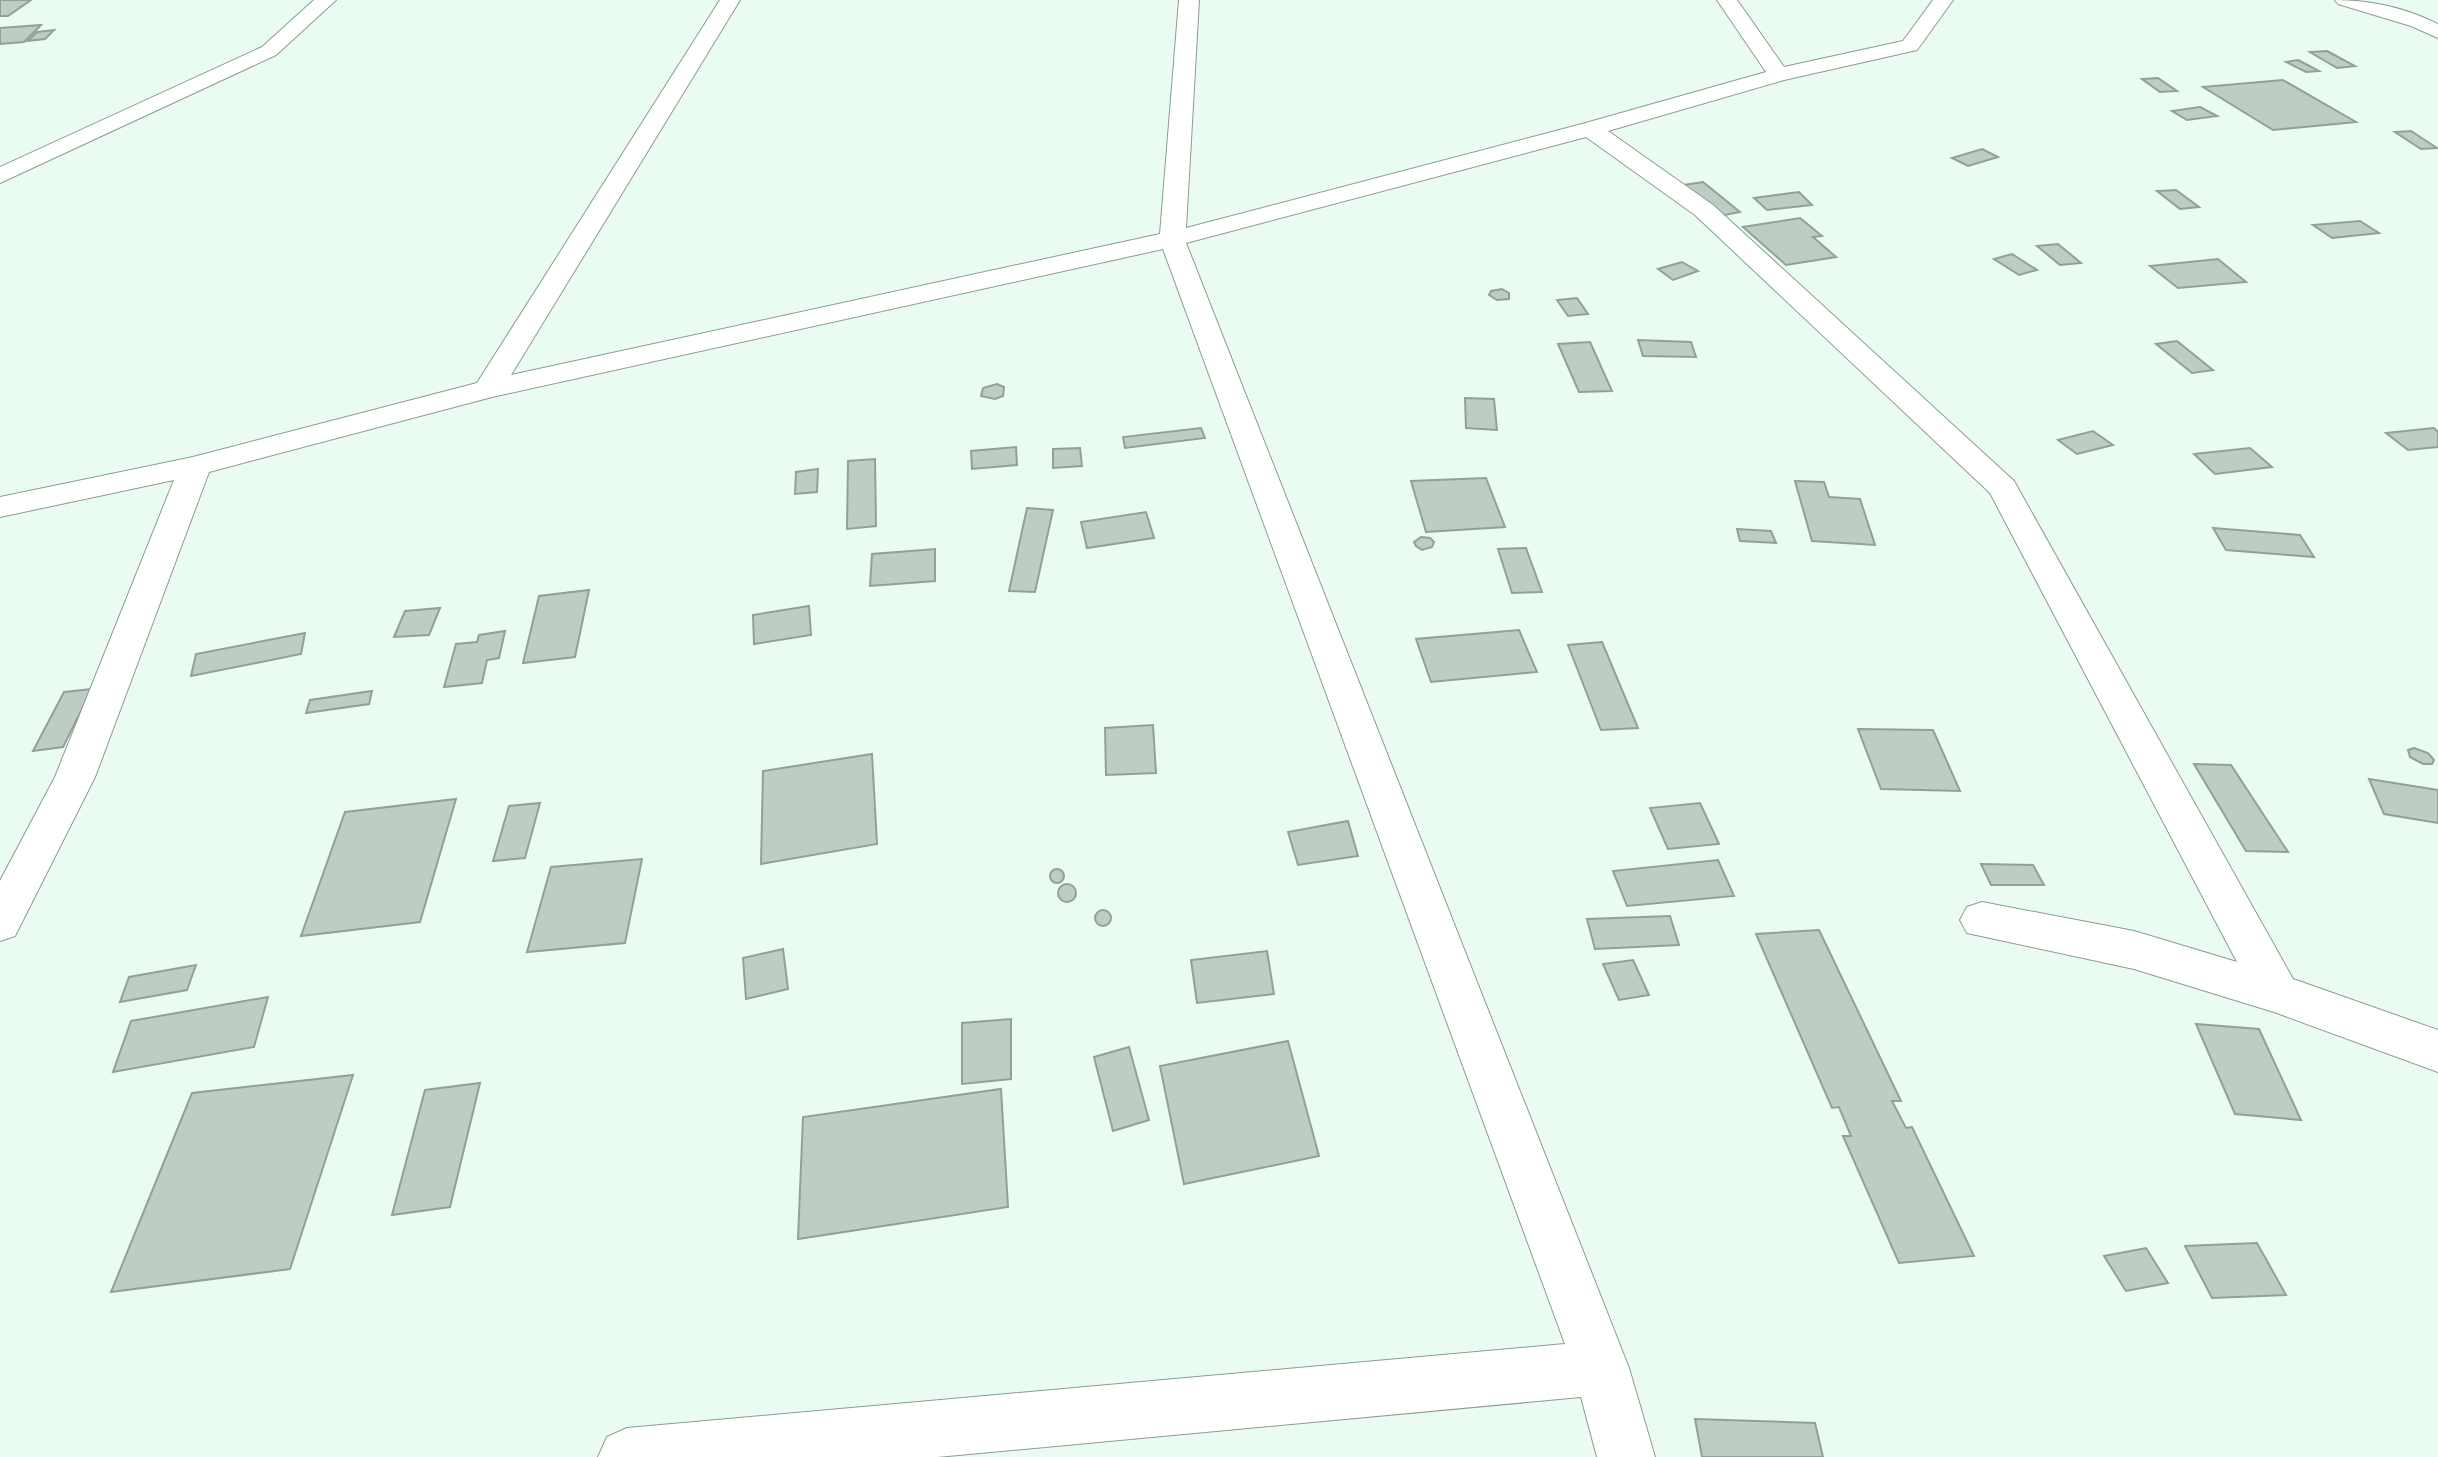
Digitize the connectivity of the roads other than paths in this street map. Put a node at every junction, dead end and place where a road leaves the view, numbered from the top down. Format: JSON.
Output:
{"nodes":[{"id":1,"x":326,"y":0,"type":"edge"},
{"id":2,"x":730,"y":0,"type":"edge"},
{"id":3,"x":1189,"y":0,"type":"edge"},
{"id":4,"x":1727,"y":0,"type":"edge"},
{"id":5,"x":1943,"y":0,"type":"edge"},
{"id":6,"x":2344,"y":0,"type":"edge"},
{"id":7,"x":2438,"y":32,"type":"edge"},
{"id":8,"x":1779,"y":75,"type":"junction"},
{"id":9,"x":1590,"y":129,"type":"junction"},
{"id":10,"x":0,"y":176,"type":"edge"},
{"id":11,"x":1172,"y":239,"type":"junction"},
{"id":12,"x":488,"y":389,"type":"junction"},
{"id":13,"x":195,"y":466,"type":"junction"},
{"id":14,"x":0,"y":507,"type":"edge"},
{"id":15,"x":1982,"y":920,"type":"dead end"},
{"id":16,"x":0,"y":923,"type":"edge"},
{"id":17,"x":2277,"y":993,"type":"junction"},
{"id":18,"x":2438,"y":1051,"type":"edge"},
{"id":19,"x":1601,"y":1368,"type":"junction"},
{"id":20,"x":627,"y":1457,"type":"edge"},
{"id":21,"x":1626,"y":1457,"type":"edge"}],
"edges":[{"from":1,"to":10,"type":"street"},
{"from":2,"to":12,"type":"street"},
{"from":3,"to":11,"type":"street"},
{"from":4,"to":8,"type":"street"},
{"from":5,"to":8,"type":"street"},
{"from":6,"to":7,"type":"street"},
{"from":8,"to":9,"type":"street"},
{"from":9,"to":11,"type":"street"},
{"from":9,"to":17,"type":"street"},
{"from":11,"to":12,"type":"street"},
{"from":11,"to":19,"type":"street"},
{"from":12,"to":13,"type":"street"},
{"from":13,"to":14,"type":"street"},
{"from":13,"to":16,"type":"street"},
{"from":15,"to":17,"type":"street"},
{"from":17,"to":18,"type":"street"},
{"from":19,"to":20,"type":"street"},
{"from":19,"to":21,"type":"street"}]}
